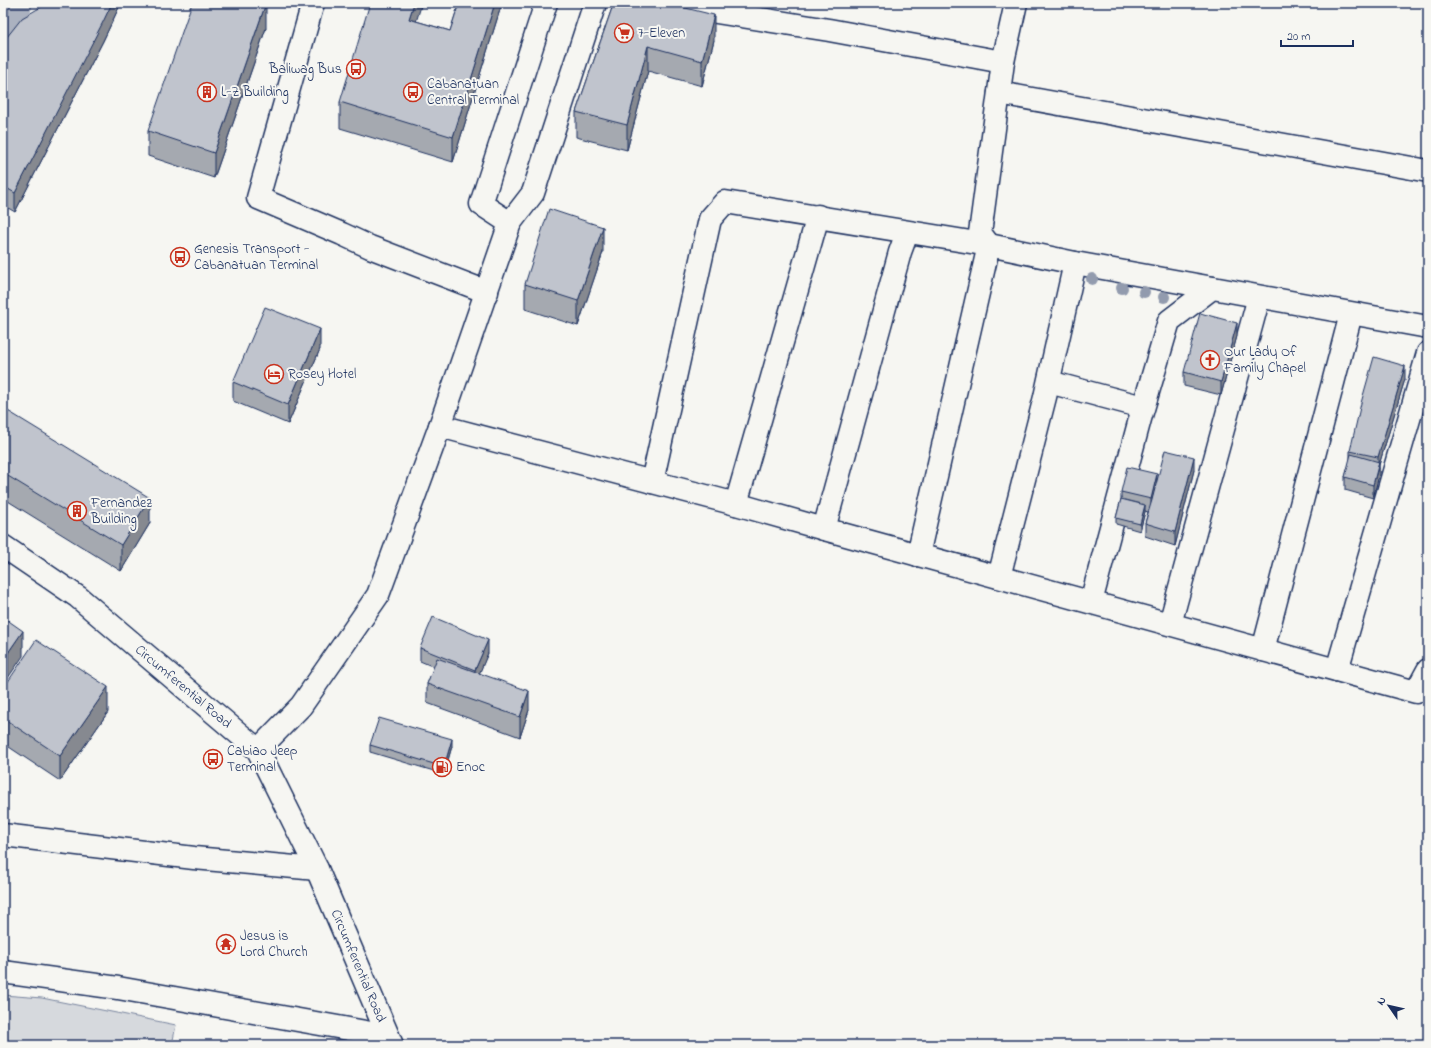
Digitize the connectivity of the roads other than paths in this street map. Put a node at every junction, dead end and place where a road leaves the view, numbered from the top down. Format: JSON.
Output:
{"nodes":[{"id":1,"x":313,"y":3,"type":"edge"},
{"id":2,"x":546,"y":3,"type":"edge"},
{"id":3,"x":595,"y":3,"type":"edge"},
{"id":4,"x":660,"y":3,"type":"edge"},
{"id":5,"x":1016,"y":3,"type":"edge"},
{"id":6,"x":1003,"y":62,"type":"junction"},
{"id":7,"x":999,"y":93,"type":"junction"},
{"id":8,"x":1428,"y":171,"type":"edge"},
{"id":9,"x":818,"y":216,"type":"junction"},
{"id":10,"x":510,"y":223,"type":"junction"},
{"id":11,"x":907,"y":233,"type":"junction"},
{"id":12,"x":988,"y":246,"type":"junction"},
{"id":13,"x":1075,"y":263,"type":"junction"},
{"id":14,"x":1212,"y":288,"type":"junction"},
{"id":15,"x":487,"y":292,"type":"junction"},
{"id":16,"x":1259,"y":297,"type":"junction"},
{"id":17,"x":1351,"y":314,"type":"junction"},
{"id":18,"x":1428,"y":327,"type":"edge"},
{"id":19,"x":1428,"y":353,"type":"edge"},
{"id":20,"x":1049,"y":382,"type":"junction"},
{"id":21,"x":1143,"y":407,"type":"junction"},
{"id":22,"x":440,"y":426,"type":"junction"},
{"id":23,"x":652,"y":482,"type":"junction"},
{"id":24,"x":736,"y":504,"type":"junction"},
{"id":25,"x":824,"y":529,"type":"junction"},
{"id":26,"x":3,"y":546,"type":"edge"},
{"id":27,"x":918,"y":555,"type":"junction"},
{"id":28,"x":999,"y":578,"type":"junction"},
{"id":29,"x":1091,"y":602,"type":"junction"},
{"id":30,"x":1170,"y":624,"type":"junction"},
{"id":31,"x":1263,"y":650,"type":"junction"},
{"id":32,"x":1336,"y":670,"type":"junction"},
{"id":33,"x":1428,"y":670,"type":"edge"},
{"id":34,"x":258,"y":750,"type":"junction"},
{"id":35,"x":3,"y":835,"type":"edge"},
{"id":36,"x":317,"y":870,"type":"junction"},
{"id":37,"x":3,"y":972,"type":"edge"},
{"id":38,"x":390,"y":1040,"type":"edge"}],
"edges":[{"from":1,"to":15,"type":"street"},
{"from":2,"to":10,"type":"street"},
{"from":3,"to":10,"type":"street"},
{"from":4,"to":6,"type":"street"},
{"from":5,"to":6,"type":"street"},
{"from":6,"to":7,"type":"street"},
{"from":7,"to":8,"type":"street"},
{"from":7,"to":12,"type":"street"},
{"from":9,"to":11,"type":"street"},
{"from":9,"to":23,"type":"street"},
{"from":9,"to":24,"type":"street"},
{"from":10,"to":15,"type":"street"},
{"from":11,"to":12,"type":"street"},
{"from":11,"to":25,"type":"street"},
{"from":12,"to":13,"type":"street"},
{"from":12,"to":27,"type":"street"},
{"from":13,"to":14,"type":"street"},
{"from":13,"to":20,"type":"street"},
{"from":14,"to":16,"type":"street"},
{"from":14,"to":21,"type":"street"},
{"from":15,"to":22,"type":"street"},
{"from":16,"to":17,"type":"street"},
{"from":16,"to":30,"type":"street"},
{"from":17,"to":18,"type":"street"},
{"from":17,"to":31,"type":"street"},
{"from":19,"to":32,"type":"street"},
{"from":20,"to":21,"type":"street"},
{"from":20,"to":28,"type":"street"},
{"from":21,"to":29,"type":"street"},
{"from":22,"to":23,"type":"street"},
{"from":22,"to":34,"type":"street"},
{"from":23,"to":24,"type":"street"},
{"from":24,"to":25,"type":"street"},
{"from":25,"to":27,"type":"street"},
{"from":26,"to":34,"type":"street","name":"Circumferential Road"},
{"from":27,"to":28,"type":"street"},
{"from":28,"to":29,"type":"street"},
{"from":29,"to":30,"type":"street"},
{"from":30,"to":31,"type":"street"},
{"from":31,"to":32,"type":"street"},
{"from":32,"to":33,"type":"street"},
{"from":34,"to":36,"type":"street","name":"Circumferential Road"},
{"from":35,"to":36,"type":"street"},
{"from":36,"to":38,"type":"street","name":"Circumferential Road"},
{"from":37,"to":38,"type":"street"}]}
